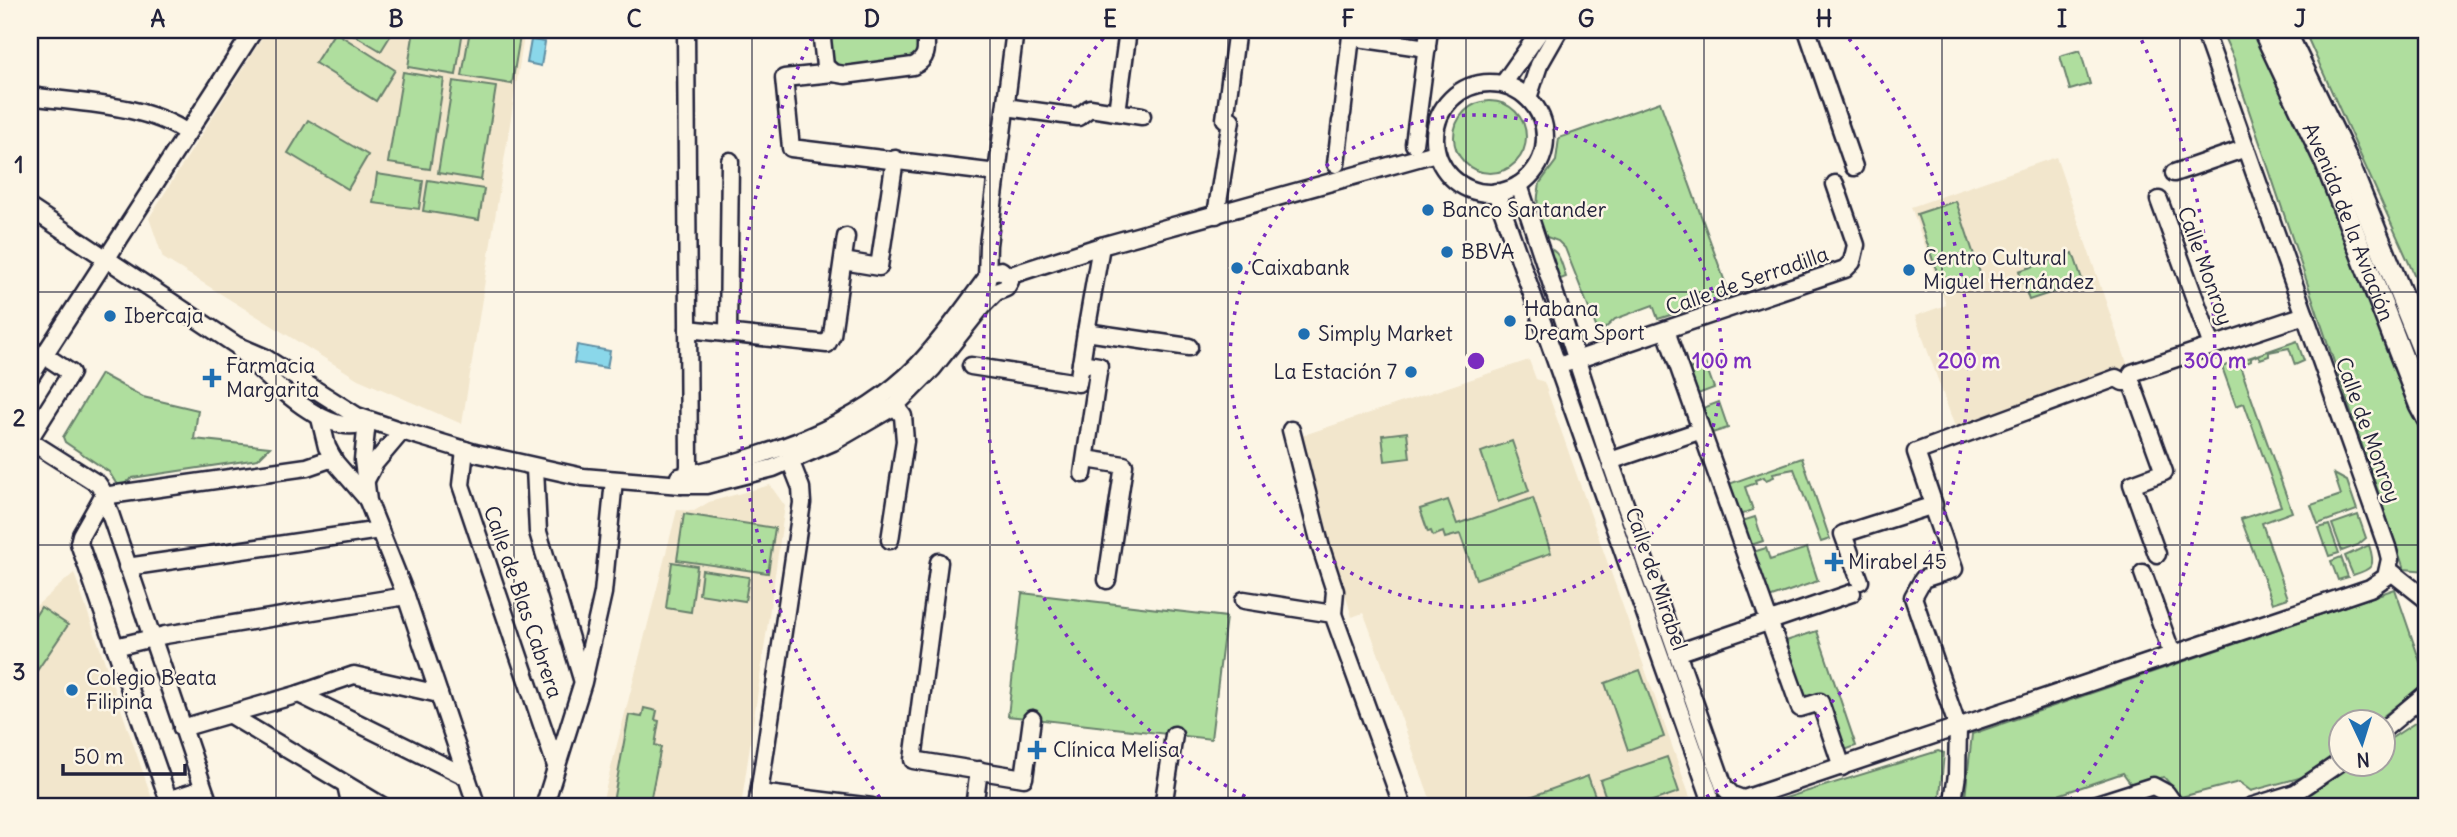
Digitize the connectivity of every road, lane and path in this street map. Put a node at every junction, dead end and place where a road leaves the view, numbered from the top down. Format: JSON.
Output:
{"nodes":[{"id":1,"x":686,"y":30,"type":"edge"},
{"id":2,"x":821,"y":30,"type":"edge"},
{"id":3,"x":925,"y":30,"type":"edge"},
{"id":4,"x":1015,"y":30,"type":"edge"},
{"id":5,"x":1128,"y":30,"type":"edge"},
{"id":6,"x":1429,"y":30,"type":"edge"},
{"id":7,"x":1541,"y":30,"type":"edge"},
{"id":8,"x":1559,"y":30,"type":"edge"},
{"id":9,"x":1807,"y":30,"type":"edge"},
{"id":10,"x":2204,"y":30,"type":"edge"},
{"id":11,"x":2263,"y":30,"type":"edge"},
{"id":12,"x":2284,"y":30,"type":"edge"},
{"id":13,"x":250,"y":31,"type":"edge"},
{"id":14,"x":1352,"y":34,"type":"edge"},
{"id":15,"x":1236,"y":36,"type":"dead end"},
{"id":16,"x":1427,"y":48,"type":"junction"},
{"id":17,"x":833,"y":74,"type":"junction"},
{"id":18,"x":1503,"y":84,"type":"junction"},
{"id":19,"x":30,"y":96,"type":"edge"},
{"id":20,"x":1528,"y":98,"type":"junction"},
{"id":21,"x":1006,"y":107,"type":"junction"},
{"id":22,"x":1117,"y":112,"type":"junction"},
{"id":23,"x":1142,"y":116,"type":"dead end"},
{"id":24,"x":187,"y":134,"type":"junction"},
{"id":25,"x":1414,"y":144,"type":"dead end"},
{"id":26,"x":2246,"y":148,"type":"junction"},
{"id":27,"x":1436,"y":153,"type":"junction"},
{"id":28,"x":895,"y":159,"type":"junction"},
{"id":29,"x":730,"y":161,"type":"dead end"},
{"id":30,"x":1336,"y":164,"type":"dead end"},
{"id":31,"x":1854,"y":167,"type":"dead end"},
{"id":32,"x":997,"y":173,"type":"junction"},
{"id":33,"x":2174,"y":173,"type":"dead end"},
{"id":34,"x":1835,"y":184,"type":"dead end"},
{"id":35,"x":1519,"y":185,"type":"junction"},
{"id":36,"x":1496,"y":192,"type":"junction"},
{"id":37,"x":2160,"y":200,"type":"dead end"},
{"id":38,"x":30,"y":208,"type":"edge"},
{"id":39,"x":1216,"y":215,"type":"junction"},
{"id":40,"x":846,"y":237,"type":"dead end"},
{"id":41,"x":1101,"y":246,"type":"junction"},
{"id":42,"x":105,"y":257,"type":"junction"},
{"id":43,"x":842,"y":261,"type":"junction"},
{"id":44,"x":1009,"y":275,"type":"junction"},
{"id":45,"x":987,"y":278,"type":"junction"},
{"id":46,"x":996,"y":292,"type":"junction"},
{"id":47,"x":2305,"y":315,"type":"junction"},
{"id":48,"x":688,"y":329,"type":"junction"},
{"id":49,"x":1666,"y":331,"type":"junction"},
{"id":50,"x":1086,"y":332,"type":"junction"},
{"id":51,"x":728,"y":334,"type":"junction"},
{"id":52,"x":236,"y":345,"type":"junction"},
{"id":53,"x":1189,"y":346,"type":"dead end"},
{"id":54,"x":2212,"y":346,"type":"junction"},
{"id":55,"x":44,"y":355,"type":"junction"},
{"id":56,"x":2427,"y":359,"type":"edge"},
{"id":57,"x":1576,"y":360,"type":"junction"},
{"id":58,"x":1081,"y":363,"type":"junction"},
{"id":59,"x":971,"y":366,"type":"dead end"},
{"id":60,"x":1558,"y":366,"type":"junction"},
{"id":61,"x":30,"y":377,"type":"edge"},
{"id":62,"x":2132,"y":377,"type":"junction"},
{"id":63,"x":895,"y":405,"type":"junction"},
{"id":64,"x":2427,"y":417,"type":"edge"},
{"id":65,"x":320,"y":418,"type":"junction"},
{"id":66,"x":362,"y":418,"type":"junction"},
{"id":67,"x":829,"y":428,"type":"junction"},
{"id":68,"x":1291,"y":430,"type":"dead end"},
{"id":69,"x":402,"y":431,"type":"junction"},
{"id":70,"x":1697,"y":432,"type":"junction"},
{"id":71,"x":30,"y":439,"type":"edge"},
{"id":72,"x":465,"y":450,"type":"junction"},
{"id":73,"x":333,"y":458,"type":"junction"},
{"id":74,"x":1610,"y":461,"type":"junction"},
{"id":75,"x":791,"y":463,"type":"junction"},
{"id":76,"x":535,"y":468,"type":"junction"},
{"id":77,"x":614,"y":480,"type":"junction"},
{"id":78,"x":684,"y":480,"type":"junction"},
{"id":79,"x":365,"y":483,"type":"junction"},
{"id":80,"x":103,"y":496,"type":"junction"},
{"id":81,"x":368,"y":501,"type":"junction"},
{"id":82,"x":1933,"y":505,"type":"junction"},
{"id":83,"x":90,"y":522,"type":"junction"},
{"id":84,"x":113,"y":526,"type":"junction"},
{"id":85,"x":380,"y":530,"type":"junction"},
{"id":86,"x":890,"y":540,"type":"dead end"},
{"id":87,"x":2157,"y":554,"type":"dead end"},
{"id":88,"x":939,"y":562,"type":"dead end"},
{"id":89,"x":2389,"y":565,"type":"junction"},
{"id":90,"x":127,"y":566,"type":"junction"},
{"id":91,"x":2143,"y":573,"type":"dead end"},
{"id":92,"x":1107,"y":580,"type":"dead end"},
{"id":93,"x":406,"y":596,"type":"junction"},
{"id":94,"x":1244,"y":600,"type":"dead end"},
{"id":95,"x":2427,"y":600,"type":"edge"},
{"id":96,"x":1333,"y":614,"type":"junction"},
{"id":97,"x":1769,"y":621,"type":"junction"},
{"id":98,"x":151,"y":638,"type":"junction"},
{"id":99,"x":115,"y":648,"type":"junction"},
{"id":100,"x":1677,"y":653,"type":"junction"},
{"id":101,"x":2172,"y":654,"type":"junction"},
{"id":102,"x":583,"y":682,"type":"junction"},
{"id":103,"x":2427,"y":693,"type":"edge"},
{"id":104,"x":299,"y":694,"type":"junction"},
{"id":105,"x":439,"y":694,"type":"junction"},
{"id":106,"x":230,"y":715,"type":"junction"},
{"id":107,"x":2398,"y":717,"type":"edge"},
{"id":108,"x":1032,"y":719,"type":"dead end"},
{"id":109,"x":182,"y":728,"type":"junction"},
{"id":110,"x":1958,"y":728,"type":"junction"},
{"id":111,"x":1174,"y":735,"type":"dead end"},
{"id":112,"x":556,"y":766,"type":"junction"},
{"id":113,"x":1842,"y":767,"type":"junction"},
{"id":114,"x":979,"y":770,"type":"junction"},
{"id":115,"x":2328,"y":771,"type":"edge"},
{"id":116,"x":467,"y":777,"type":"junction"},
{"id":117,"x":346,"y":785,"type":"junction"},
{"id":118,"x":203,"y":789,"type":"junction"},
{"id":119,"x":2295,"y":793,"type":"junction"},
{"id":120,"x":758,"y":800,"type":"edge"},
{"id":121,"x":1742,"y":800,"type":"junction"},
{"id":122,"x":169,"y":804,"type":"edge"},
{"id":123,"x":210,"y":807,"type":"edge"},
{"id":124,"x":351,"y":807,"type":"edge"},
{"id":125,"x":384,"y":807,"type":"edge"},
{"id":126,"x":477,"y":807,"type":"edge"},
{"id":127,"x":544,"y":807,"type":"edge"},
{"id":128,"x":872,"y":807,"type":"edge"},
{"id":129,"x":974,"y":807,"type":"edge"},
{"id":130,"x":1163,"y":807,"type":"edge"},
{"id":131,"x":1403,"y":807,"type":"edge"},
{"id":132,"x":1708,"y":807,"type":"edge"},
{"id":133,"x":1720,"y":807,"type":"edge"},
{"id":134,"x":1952,"y":807,"type":"edge"},
{"id":135,"x":2087,"y":807,"type":"edge"},
{"id":136,"x":2176,"y":807,"type":"edge"},
{"id":137,"x":2250,"y":807,"type":"edge"},
{"id":138,"x":2273,"y":807,"type":"edge"}],
"edges":[{"from":1,"to":48,"type":"street"},
{"from":2,"to":17,"type":"street"},
{"from":3,"to":17,"type":"street"},
{"from":4,"to":21,"type":"street"},
{"from":5,"to":22,"type":"street"},
{"from":6,"to":16,"type":"street"},
{"from":7,"to":18,"type":"street"},
{"from":8,"to":20,"type":"street"},
{"from":9,"to":31,"type":"street"},
{"from":10,"to":26,"type":"street","name":"Calle de Monroy"},
{"from":11,"to":64,"type":"main road","name":"Avenida de la Aviación"},
{"from":12,"to":56,"type":"main road","name":"Avenida de la Aviación"},
{"from":13,"to":24,"type":"street"},
{"from":14,"to":16,"type":"street"},
{"from":14,"to":30,"type":"street"},
{"from":15,"to":39,"type":"street"},
{"from":16,"to":25,"type":"street"},
{"from":17,"to":28,"type":"street"},
{"from":18,"to":20,"type":"street"},
{"from":18,"to":27,"type":"street"},
{"from":19,"to":24,"type":"street"},
{"from":20,"to":35,"type":"street"},
{"from":21,"to":22,"type":"street"},
{"from":21,"to":32,"type":"street"},
{"from":22,"to":23,"type":"street"},
{"from":24,"to":42,"type":"street"},
{"from":26,"to":33,"type":"street"},
{"from":26,"to":47,"type":"street","name":"Calle de Monroy"},
{"from":27,"to":36,"type":"street"},
{"from":27,"to":39,"type":"street"},
{"from":28,"to":32,"type":"street"},
{"from":28,"to":43,"type":"street"},
{"from":29,"to":51,"type":"street"},
{"from":32,"to":45,"type":"street"},
{"from":34,"to":49,"type":"street","name":"Calle de Serradilla"},
{"from":35,"to":36,"type":"street"},
{"from":35,"to":57,"type":"street","name":"Calle de Mirabel"},
{"from":36,"to":60,"type":"street","name":"Calle de Mirabel"},
{"from":37,"to":54,"type":"street","name":"Calle Monroy"},
{"from":38,"to":42,"type":"street"},
{"from":39,"to":41,"type":"street"},
{"from":40,"to":43,"type":"street"},
{"from":41,"to":44,"type":"street"},
{"from":41,"to":50,"type":"street"},
{"from":42,"to":52,"type":"street"},
{"from":42,"to":55,"type":"street"},
{"from":43,"to":51,"type":"street"},
{"from":44,"to":45,"type":"street"},
{"from":44,"to":46,"type":"street"},
{"from":45,"to":46,"type":"street"},
{"from":45,"to":67,"type":"street"},
{"from":46,"to":63,"type":"street"},
{"from":47,"to":54,"type":"street"},
{"from":47,"to":89,"type":"street","name":"Calle de Monroy"},
{"from":48,"to":51,"type":"street"},
{"from":48,"to":78,"type":"street"},
{"from":49,"to":57,"type":"street","name":"Calle de Serradilla"},
{"from":49,"to":70,"type":"street"},
{"from":50,"to":53,"type":"street"},
{"from":50,"to":58,"type":"street"},
{"from":52,"to":65,"type":"street"},
{"from":52,"to":66,"type":"street"},
{"from":54,"to":62,"type":"street"},
{"from":55,"to":61,"type":"street"},
{"from":55,"to":71,"type":"street"},
{"from":57,"to":60,"type":"street"},
{"from":57,"to":74,"type":"street","name":"Calle de Mirabel"},
{"from":58,"to":59,"type":"street"},
{"from":58,"to":92,"type":"street"},
{"from":60,"to":132,"type":"street","name":"Calle de Mirabel"},
{"from":62,"to":82,"type":"street"},
{"from":62,"to":87,"type":"street"},
{"from":63,"to":75,"type":"street"},
{"from":63,"to":86,"type":"street"},
{"from":65,"to":66,"type":"street"},
{"from":65,"to":73,"type":"street"},
{"from":66,"to":69,"type":"street"},
{"from":66,"to":79,"type":"street"},
{"from":67,"to":75,"type":"street"},
{"from":67,"to":78,"type":"street"},
{"from":68,"to":96,"type":"street"},
{"from":69,"to":72,"type":"street"},
{"from":69,"to":79,"type":"street"},
{"from":70,"to":74,"type":"street"},
{"from":70,"to":97,"type":"street"},
{"from":71,"to":80,"type":"street"},
{"from":72,"to":76,"type":"street"},
{"from":72,"to":112,"type":"street","name":"Calle de Blas Cabrera"},
{"from":73,"to":80,"type":"street"},
{"from":73,"to":81,"type":"street"},
{"from":74,"to":100,"type":"street","name":"Calle de Mirabel"},
{"from":75,"to":78,"type":"street"},
{"from":75,"to":120,"type":"street"},
{"from":76,"to":77,"type":"street"},
{"from":76,"to":102,"type":"street","name":"Calle de Blas Cabrera"},
{"from":77,"to":78,"type":"street"},
{"from":77,"to":102,"type":"street","name":"Calle de Blas Cabrera"},
{"from":79,"to":81,"type":"street"},
{"from":80,"to":83,"type":"street"},
{"from":80,"to":84,"type":"street"},
{"from":81,"to":85,"type":"street"},
{"from":82,"to":97,"type":"street","name":"Calle de Mirabel"},
{"from":82,"to":110,"type":"street"},
{"from":83,"to":84,"type":"street"},
{"from":83,"to":99,"type":"street"},
{"from":84,"to":90,"type":"street"},
{"from":85,"to":90,"type":"street"},
{"from":85,"to":93,"type":"street"},
{"from":88,"to":114,"type":"street"},
{"from":89,"to":95,"type":"street"},
{"from":89,"to":101,"type":"street"},
{"from":90,"to":98,"type":"street"},
{"from":91,"to":101,"type":"street"},
{"from":93,"to":98,"type":"street"},
{"from":93,"to":105,"type":"street"},
{"from":94,"to":96,"type":"street"},
{"from":96,"to":131,"type":"street"},
{"from":97,"to":100,"type":"street","name":"Calle de Mirabel"},
{"from":97,"to":113,"type":"street"},
{"from":98,"to":99,"type":"street"},
{"from":98,"to":109,"type":"street"},
{"from":99,"to":122,"type":"street"},
{"from":100,"to":121,"type":"street","name":"Calle de Mirabel"},
{"from":101,"to":110,"type":"street"},
{"from":102,"to":112,"type":"street","name":"Calle de Blas Cabrera"},
{"from":103,"to":107,"type":"street"},
{"from":104,"to":105,"type":"street"},
{"from":104,"to":106,"type":"street"},
{"from":104,"to":116,"type":"street"},
{"from":105,"to":116,"type":"street"},
{"from":106,"to":109,"type":"street"},
{"from":106,"to":117,"type":"street"},
{"from":108,"to":114,"type":"street"},
{"from":109,"to":118,"type":"street"},
{"from":110,"to":113,"type":"street"},
{"from":110,"to":134,"type":"street"},
{"from":111,"to":130,"type":"street"},
{"from":112,"to":127,"type":"street","name":"Calle de Blas Cabrera"},
{"from":113,"to":121,"type":"street"},
{"from":114,"to":129,"type":"street"},
{"from":115,"to":119,"type":"street"},
{"from":116,"to":126,"type":"street"},
{"from":117,"to":124,"type":"street"},
{"from":117,"to":125,"type":"street"},
{"from":118,"to":122,"type":"street"},
{"from":118,"to":123,"type":"street"},
{"from":119,"to":137,"type":"street"},
{"from":119,"to":138,"type":"street"},
{"from":120,"to":128,"type":"street"},
{"from":121,"to":133,"type":"street"},
{"from":135,"to":136,"type":"street"}]}
